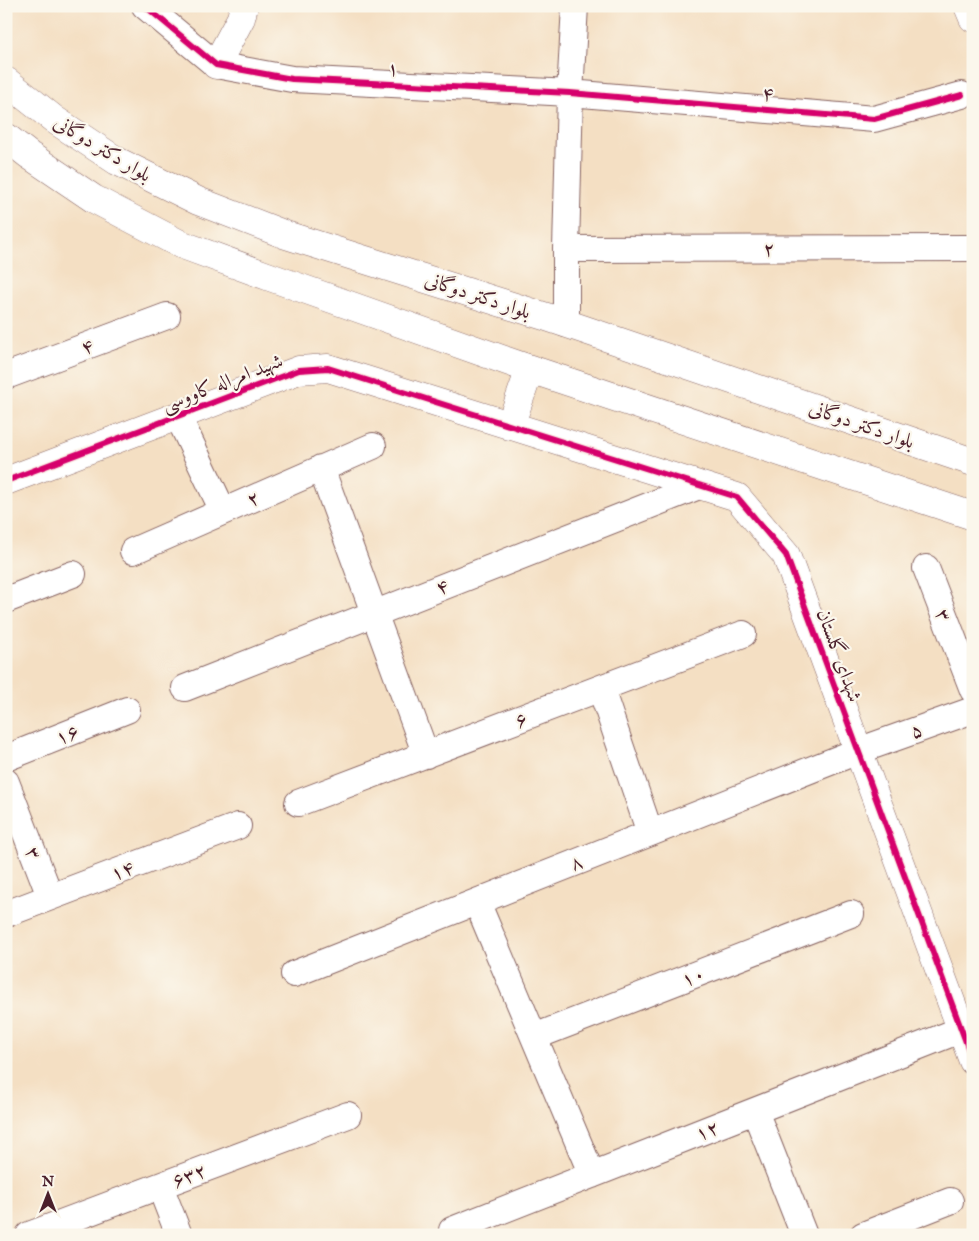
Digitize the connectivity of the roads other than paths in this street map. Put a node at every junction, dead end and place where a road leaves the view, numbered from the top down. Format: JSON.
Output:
{"nodes":[{"id":1,"x":145,"y":6,"type":"edge"},
{"id":2,"x":244,"y":6,"type":"edge"},
{"id":3,"x":575,"y":6,"type":"edge"},
{"id":4,"x":968,"y":6,"type":"edge"},
{"id":5,"x":973,"y":18,"type":"edge"},
{"id":6,"x":216,"y":65,"type":"junction"},
{"id":7,"x":6,"y":82,"type":"edge"},
{"id":8,"x":570,"y":93,"type":"junction"},
{"id":9,"x":962,"y":95,"type":"dead end"},
{"id":10,"x":6,"y":138,"type":"edge"},
{"id":11,"x":973,"y":248,"type":"edge"},
{"id":12,"x":566,"y":249,"type":"junction"},
{"id":13,"x":167,"y":316,"type":"dead end"},
{"id":14,"x":566,"y":324,"type":"junction"},
{"id":15,"x":530,"y":369,"type":"junction"},
{"id":16,"x":6,"y":376,"type":"edge"},
{"id":17,"x":178,"y":416,"type":"junction"},
{"id":18,"x":510,"y":426,"type":"junction"},
{"id":19,"x":373,"y":446,"type":"dead end"},
{"id":20,"x":973,"y":462,"type":"edge"},
{"id":21,"x":321,"y":468,"type":"junction"},
{"id":22,"x":6,"y":481,"type":"edge"},
{"id":23,"x":700,"y":486,"type":"junction"},
{"id":24,"x":223,"y":511,"type":"junction"},
{"id":25,"x":973,"y":516,"type":"edge"},
{"id":26,"x":133,"y":551,"type":"dead end"},
{"id":27,"x":926,"y":568,"type":"dead end"},
{"id":28,"x":73,"y":574,"type":"dead end"},
{"id":29,"x":6,"y":600,"type":"edge"},
{"id":30,"x":374,"y":613,"type":"junction"},
{"id":31,"x":743,"y":634,"type":"dead end"},
{"id":32,"x":185,"y":688,"type":"dead end"},
{"id":33,"x":601,"y":689,"type":"junction"},
{"id":34,"x":973,"y":690,"type":"edge"},
{"id":35,"x":128,"y":710,"type":"dead end"},
{"id":36,"x":973,"y":710,"type":"edge"},
{"id":37,"x":858,"y":751,"type":"junction"},
{"id":38,"x":426,"y":755,"type":"junction"},
{"id":39,"x":6,"y":758,"type":"edge"},
{"id":40,"x":6,"y":782,"type":"edge"},
{"id":41,"x":298,"y":804,"type":"dead end"},
{"id":42,"x":238,"y":826,"type":"dead end"},
{"id":43,"x":650,"y":833,"type":"junction"},
{"id":44,"x":50,"y":896,"type":"junction"},
{"id":45,"x":477,"y":902,"type":"junction"},
{"id":46,"x":6,"y":914,"type":"edge"},
{"id":47,"x":851,"y":914,"type":"dead end"},
{"id":48,"x":294,"y":974,"type":"dead end"},
{"id":49,"x":967,"y":1027,"type":"edge"},
{"id":50,"x":534,"y":1038,"type":"junction"},
{"id":51,"x":973,"y":1061,"type":"edge"},
{"id":52,"x":755,"y":1111,"type":"junction"},
{"id":53,"x":348,"y":1115,"type":"dead end"},
{"id":54,"x":592,"y":1175,"type":"junction"},
{"id":55,"x":160,"y":1186,"type":"junction"},
{"id":56,"x":950,"y":1201,"type":"dead end"},
{"id":57,"x":452,"y":1230,"type":"dead end"},
{"id":58,"x":29,"y":1235,"type":"edge"},
{"id":59,"x":179,"y":1235,"type":"edge"},
{"id":60,"x":804,"y":1235,"type":"edge"},
{"id":61,"x":862,"y":1235,"type":"edge"}],
"edges":[{"from":1,"to":6,"type":"street"},
{"from":2,"to":6,"type":"main road"},
{"from":3,"to":8,"type":"street"},
{"from":4,"to":5,"type":"main road"},
{"from":6,"to":8,"type":"street","name":"۱"},
{"from":7,"to":14,"type":"main road","name":"بلوار دکتر دوگانی"},
{"from":8,"to":9,"type":"street","name":"۴"},
{"from":8,"to":12,"type":"street"},
{"from":10,"to":15,"type":"main road"},
{"from":11,"to":12,"type":"street","name":"۲"},
{"from":12,"to":14,"type":"street"},
{"from":13,"to":16,"type":"street","name":"۴"},
{"from":14,"to":20,"type":"main road","name":"بلوار دکتر دوگانی"},
{"from":15,"to":18,"type":"main road"},
{"from":15,"to":25,"type":"main road"},
{"from":17,"to":18,"type":"main road","name":"شهید امراله کاووسی"},
{"from":17,"to":22,"type":"main road","name":"شهید امراله کاووسی"},
{"from":17,"to":24,"type":"street"},
{"from":18,"to":23,"type":"main road","name":"شهدای گلستان"},
{"from":19,"to":21,"type":"street","name":"۲"},
{"from":21,"to":24,"type":"street","name":"۲"},
{"from":21,"to":30,"type":"street"},
{"from":23,"to":30,"type":"street","name":"۴"},
{"from":23,"to":37,"type":"main road","name":"شهدای گلستان"},
{"from":24,"to":26,"type":"street","name":"۲"},
{"from":27,"to":34,"type":"street","name":"۳"},
{"from":28,"to":29,"type":"street"},
{"from":30,"to":32,"type":"street","name":"۴"},
{"from":30,"to":38,"type":"street"},
{"from":31,"to":33,"type":"street","name":"۶"},
{"from":33,"to":38,"type":"street","name":"۶"},
{"from":33,"to":43,"type":"street"},
{"from":35,"to":39,"type":"street","name":"۱۶"},
{"from":36,"to":37,"type":"street","name":"۵"},
{"from":37,"to":43,"type":"street","name":"۸"},
{"from":37,"to":49,"type":"main road","name":"شهدای گلستان"},
{"from":38,"to":41,"type":"street","name":"۶"},
{"from":40,"to":44,"type":"street","name":"۳"},
{"from":42,"to":44,"type":"street","name":"۱۴"},
{"from":43,"to":45,"type":"street","name":"۸"},
{"from":44,"to":46,"type":"street","name":"۱۴"},
{"from":45,"to":48,"type":"street","name":"۸"},
{"from":45,"to":50,"type":"street"},
{"from":47,"to":50,"type":"street","name":"۱۰"},
{"from":49,"to":51,"type":"main road","name":"شهدای گلستان"},
{"from":49,"to":52,"type":"street","name":"۱۲"},
{"from":50,"to":54,"type":"street"},
{"from":52,"to":54,"type":"street","name":"۱۲"},
{"from":52,"to":60,"type":"street"},
{"from":53,"to":55,"type":"street","name":"۶۳۲"},
{"from":54,"to":57,"type":"street","name":"۱۲"},
{"from":55,"to":58,"type":"street","name":"۶۳۲"},
{"from":55,"to":59,"type":"street"},
{"from":56,"to":61,"type":"street"}]}
